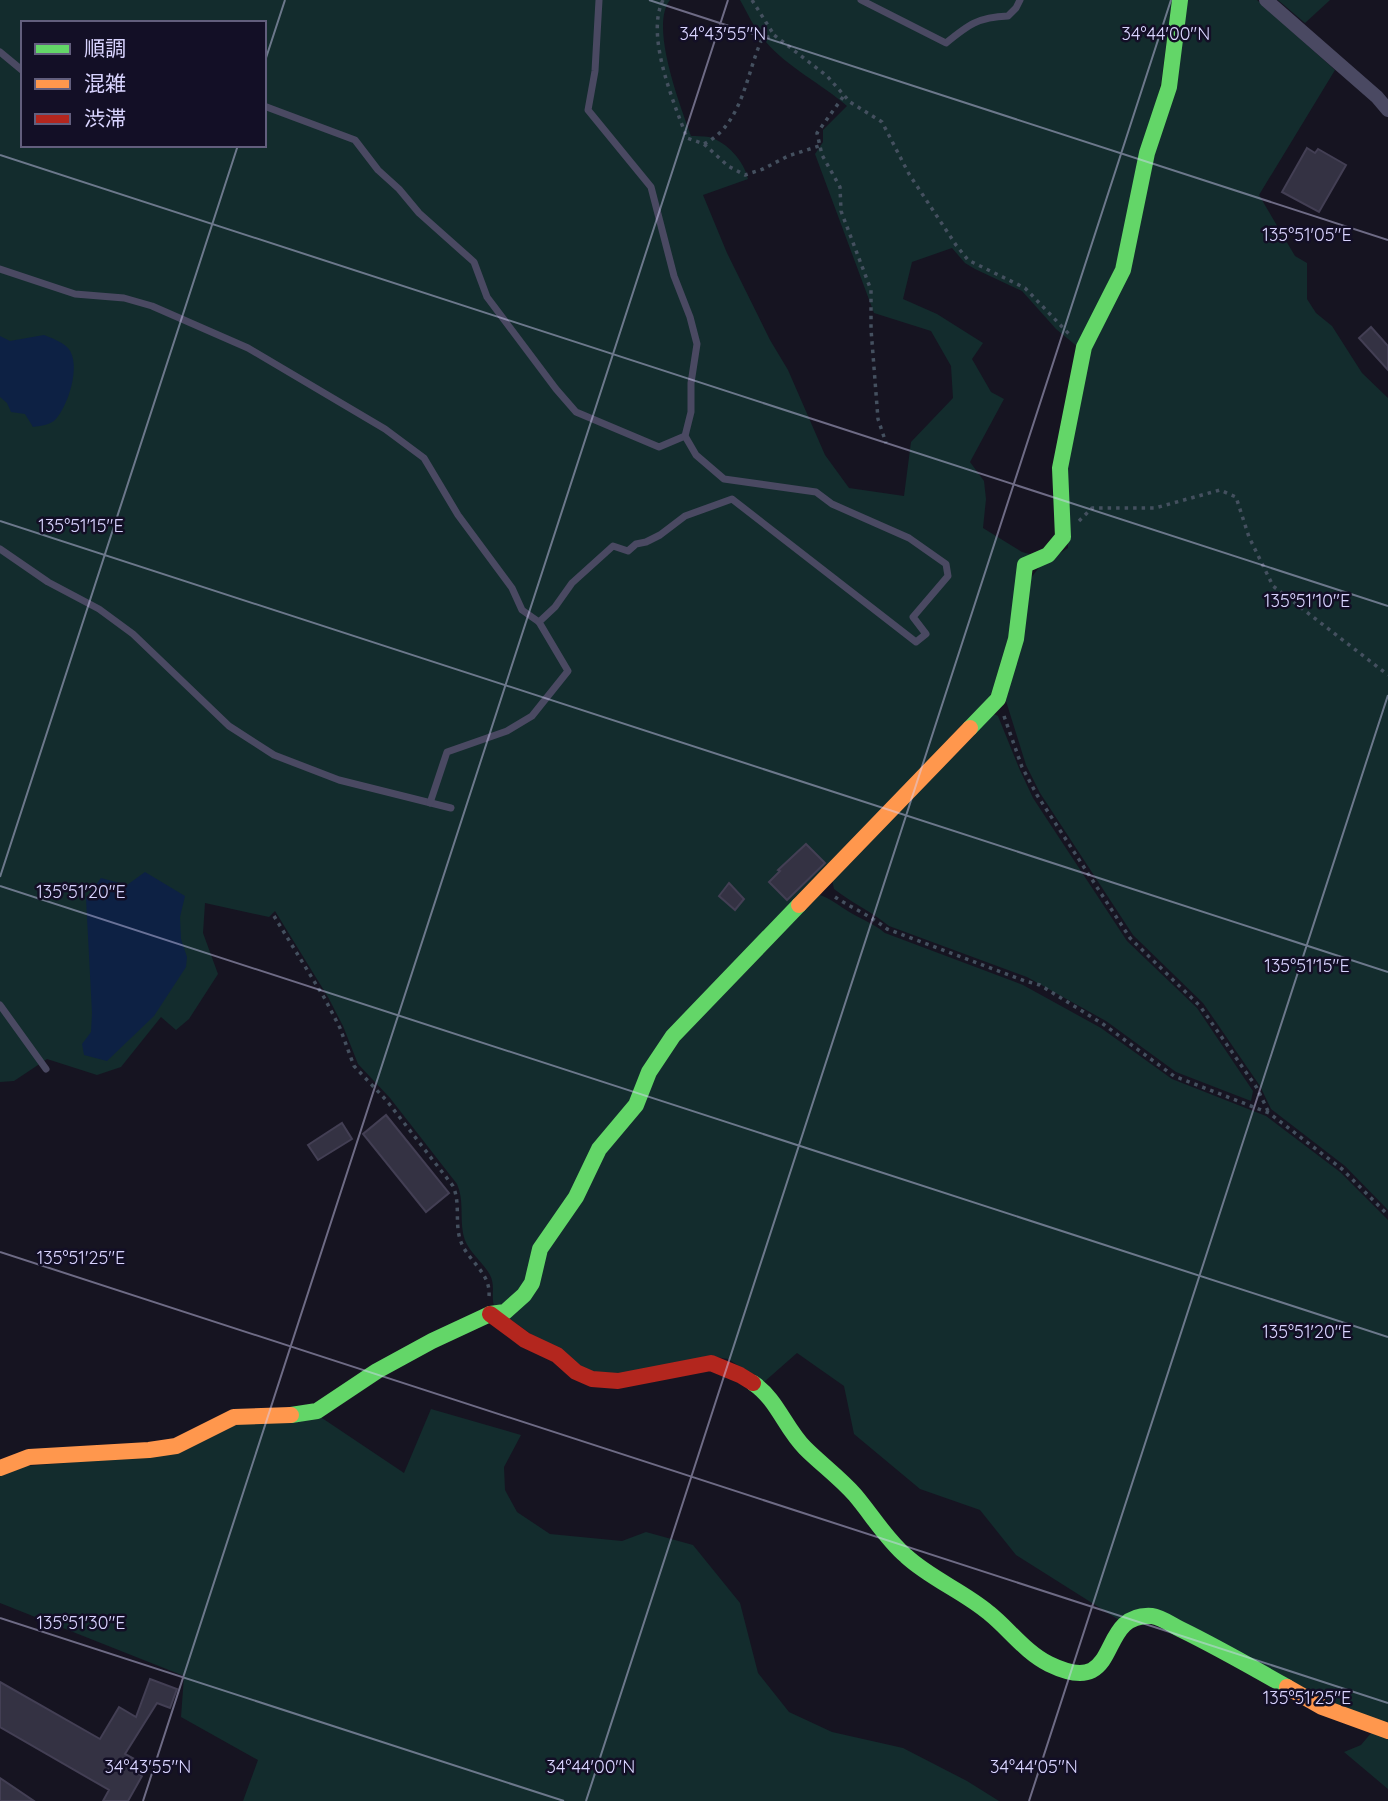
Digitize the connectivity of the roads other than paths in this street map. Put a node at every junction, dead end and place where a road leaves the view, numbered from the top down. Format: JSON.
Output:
{"nodes":[{"id":1,"x":599,"y":0,"type":"edge"},
{"id":2,"x":861,"y":0,"type":"edge"},
{"id":3,"x":1020,"y":0,"type":"edge"},
{"id":4,"x":1180,"y":0,"type":"edge"},
{"id":5,"x":1266,"y":0,"type":"edge"},
{"id":6,"x":0,"y":52,"type":"edge"},
{"id":7,"x":21,"y":69,"type":"edge"},
{"id":8,"x":266,"y":107,"type":"edge"},
{"id":9,"x":1388,"y":110,"type":"edge"},
{"id":10,"x":0,"y":269,"type":"edge"},
{"id":11,"x":685,"y":436,"type":"junction"},
{"id":12,"x":0,"y":549,"type":"edge"},
{"id":13,"x":539,"y":622,"type":"junction"},
{"id":14,"x":430,"y":803,"type":"junction"},
{"id":15,"x":451,"y":808,"type":"dead end"},
{"id":16,"x":0,"y":1005,"type":"edge"},
{"id":17,"x":46,"y":1069,"type":"dead end"},
{"id":18,"x":489,"y":1314,"type":"junction"},
{"id":19,"x":0,"y":1468,"type":"edge"},
{"id":20,"x":1388,"y":1731,"type":"edge"}],
"edges":[{"from":1,"to":11,"type":"lane"},
{"from":2,"to":3,"type":"lane"},
{"from":4,"to":18,"type":"street"},
{"from":5,"to":9,"type":"street"},
{"from":6,"to":7,"type":"lane"},
{"from":8,"to":11,"type":"lane"},
{"from":10,"to":13,"type":"lane"},
{"from":11,"to":13,"type":"lane"},
{"from":12,"to":14,"type":"lane"},
{"from":13,"to":14,"type":"lane"},
{"from":14,"to":15,"type":"lane"},
{"from":16,"to":17,"type":"lane"},
{"from":18,"to":19,"type":"street"},
{"from":18,"to":20,"type":"street"}]}
